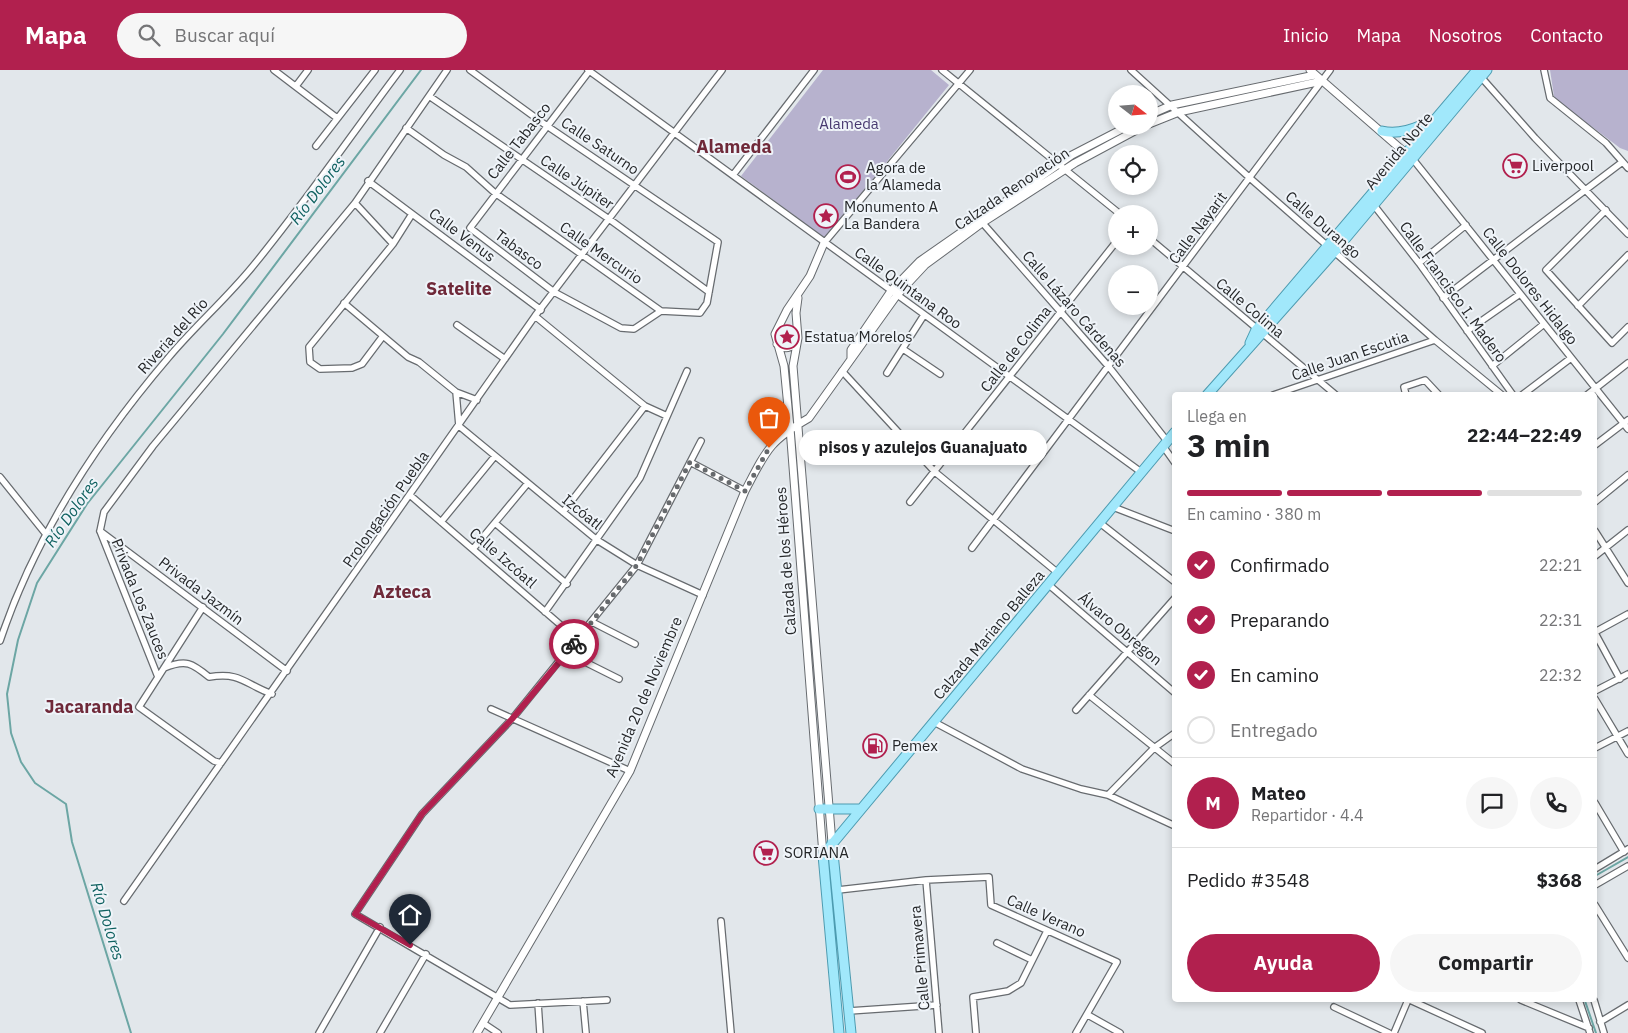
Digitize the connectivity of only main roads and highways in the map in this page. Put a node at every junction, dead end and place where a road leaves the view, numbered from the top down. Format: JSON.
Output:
{"nodes":[{"id":1,"x":1482,"y":72,"type":"edge"},
{"id":2,"x":1440,"y":113,"type":"junction"},
{"id":3,"x":1382,"y":131,"type":"road end"},
{"id":4,"x":1409,"y":156,"type":"junction"},
{"id":5,"x":1332,"y":249,"type":"junction"},
{"id":6,"x":1210,"y":392,"type":"edge"},
{"id":7,"x":1172,"y":436,"type":"edge"},
{"id":8,"x":819,"y":809,"type":"road end"},
{"id":9,"x":861,"y":810,"type":"junction"},
{"id":10,"x":832,"y":843,"type":"junction"},
{"id":11,"x":823,"y":855,"type":"joint"},
{"id":12,"x":840,"y":1033,"type":"edge"},
{"id":13,"x":850,"y":1033,"type":"edge"}],
"edges":[{"from":1,"to":2,"type":"main road","name":"Avenida Norte"},
{"from":1,"to":4,"type":"main road","name":"Avenida Norte"},
{"from":2,"to":3,"type":"main road"},
{"from":2,"to":4,"type":"main road","name":"Avenida Norte"},
{"from":4,"to":5,"type":"main road","name":"Avenida Norte"},
{"from":4,"to":5,"type":"main road","name":"Avenida Norte"},
{"from":5,"to":6,"type":"main road"},
{"from":7,"to":9,"type":"main road","name":"Calzada Mariano Balleza"},
{"from":8,"to":9,"type":"main road"},
{"from":9,"to":10,"type":"main road","name":"Calzada Mariano Balleza"},
{"from":10,"to":11,"type":"main road","name":"Calzada Mariano Balleza"},
{"from":10,"to":13,"type":"main road","name":"Calzada de los Héroes"},
{"from":11,"to":12,"type":"main road","name":"Calzada de los Héroes"}]}
